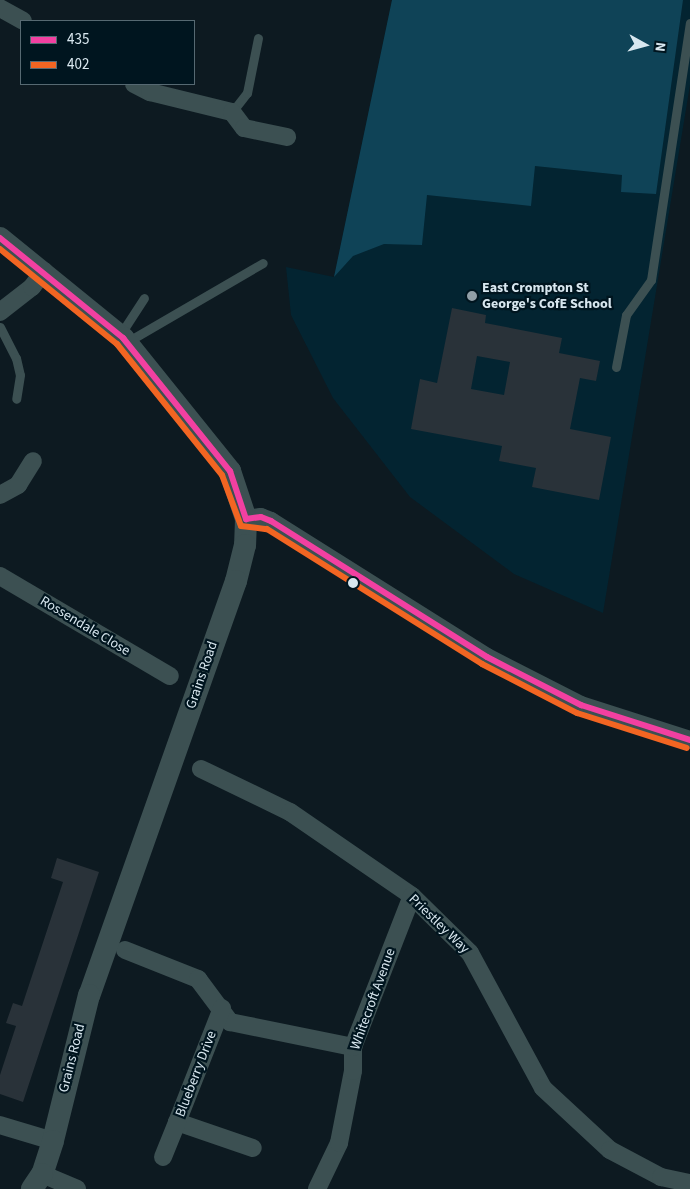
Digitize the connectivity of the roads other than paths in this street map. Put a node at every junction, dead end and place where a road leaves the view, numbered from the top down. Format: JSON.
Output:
{"nodes":[{"id":1,"x":0,"y":8,"type":"edge"},
{"id":2,"x":21,"y":20,"type":"edge"},
{"id":3,"x":690,"y":23,"type":"edge"},
{"id":4,"x":258,"y":38,"type":"dead end"},
{"id":5,"x":136,"y":85,"type":"edge"},
{"id":6,"x":232,"y":112,"type":"junction"},
{"id":7,"x":287,"y":137,"type":"dead end"},
{"id":8,"x":0,"y":238,"type":"edge"},
{"id":9,"x":263,"y":263,"type":"dead end"},
{"id":10,"x":44,"y":271,"type":"junction"},
{"id":11,"x":144,"y":298,"type":"dead end"},
{"id":12,"x":0,"y":312,"type":"edge"},
{"id":13,"x":0,"y":327,"type":"edge"},
{"id":14,"x":123,"y":338,"type":"junction"},
{"id":15,"x":616,"y":367,"type":"dead end"},
{"id":16,"x":16,"y":399,"type":"dead end"},
{"id":17,"x":33,"y":461,"type":"dead end"},
{"id":18,"x":0,"y":495,"type":"edge"},
{"id":19,"x":246,"y":519,"type":"junction"},
{"id":20,"x":0,"y":576,"type":"edge"},
{"id":21,"x":170,"y":676,"type":"dead end"},
{"id":22,"x":690,"y":740,"type":"edge"},
{"id":23,"x":202,"y":770,"type":"dead end"},
{"id":24,"x":412,"y":896,"type":"junction"},
{"id":25,"x":125,"y":950,"type":"dead end"},
{"id":26,"x":222,"y":1008,"type":"junction"},
{"id":27,"x":353,"y":1047,"type":"junction"},
{"id":28,"x":177,"y":1122,"type":"junction"},
{"id":29,"x":0,"y":1125,"type":"edge"},
{"id":30,"x":53,"y":1141,"type":"junction"},
{"id":31,"x":253,"y":1148,"type":"dead end"},
{"id":32,"x":163,"y":1156,"type":"dead end"},
{"id":33,"x":37,"y":1182,"type":"edge"},
{"id":34,"x":690,"y":1183,"type":"edge"},
{"id":35,"x":77,"y":1189,"type":"edge"},
{"id":36,"x":316,"y":1189,"type":"edge"}],
"edges":[{"from":1,"to":2,"type":"street"},
{"from":3,"to":15,"type":"lane"},
{"from":4,"to":6,"type":"lane"},
{"from":5,"to":6,"type":"street"},
{"from":6,"to":7,"type":"street"},
{"from":8,"to":10,"type":"street","name":"Grains Road"},
{"from":9,"to":14,"type":"lane"},
{"from":10,"to":12,"type":"street"},
{"from":10,"to":14,"type":"street","name":"Grains Road"},
{"from":11,"to":14,"type":"lane"},
{"from":13,"to":16,"type":"lane"},
{"from":14,"to":19,"type":"street","name":"Grains Road"},
{"from":17,"to":18,"type":"street"},
{"from":19,"to":22,"type":"street"},
{"from":19,"to":30,"type":"street","name":"Grains Road"},
{"from":20,"to":21,"type":"street","name":"Rossendale Close"},
{"from":23,"to":24,"type":"street","name":"Priestley Way"},
{"from":24,"to":27,"type":"street","name":"Whitecroft Avenue"},
{"from":24,"to":34,"type":"street","name":"Priestley Way"},
{"from":25,"to":26,"type":"street","name":"Blueberry Drive"},
{"from":26,"to":27,"type":"street","name":"Blueberry Drive"},
{"from":26,"to":28,"type":"street","name":"Blueberry Drive"},
{"from":27,"to":36,"type":"street","name":"Whitecroft Avenue"},
{"from":28,"to":31,"type":"street","name":"Blueberry Drive"},
{"from":28,"to":32,"type":"street"},
{"from":29,"to":30,"type":"street"},
{"from":30,"to":33,"type":"street","name":"Grains Road"},
{"from":33,"to":35,"type":"street"}]}
